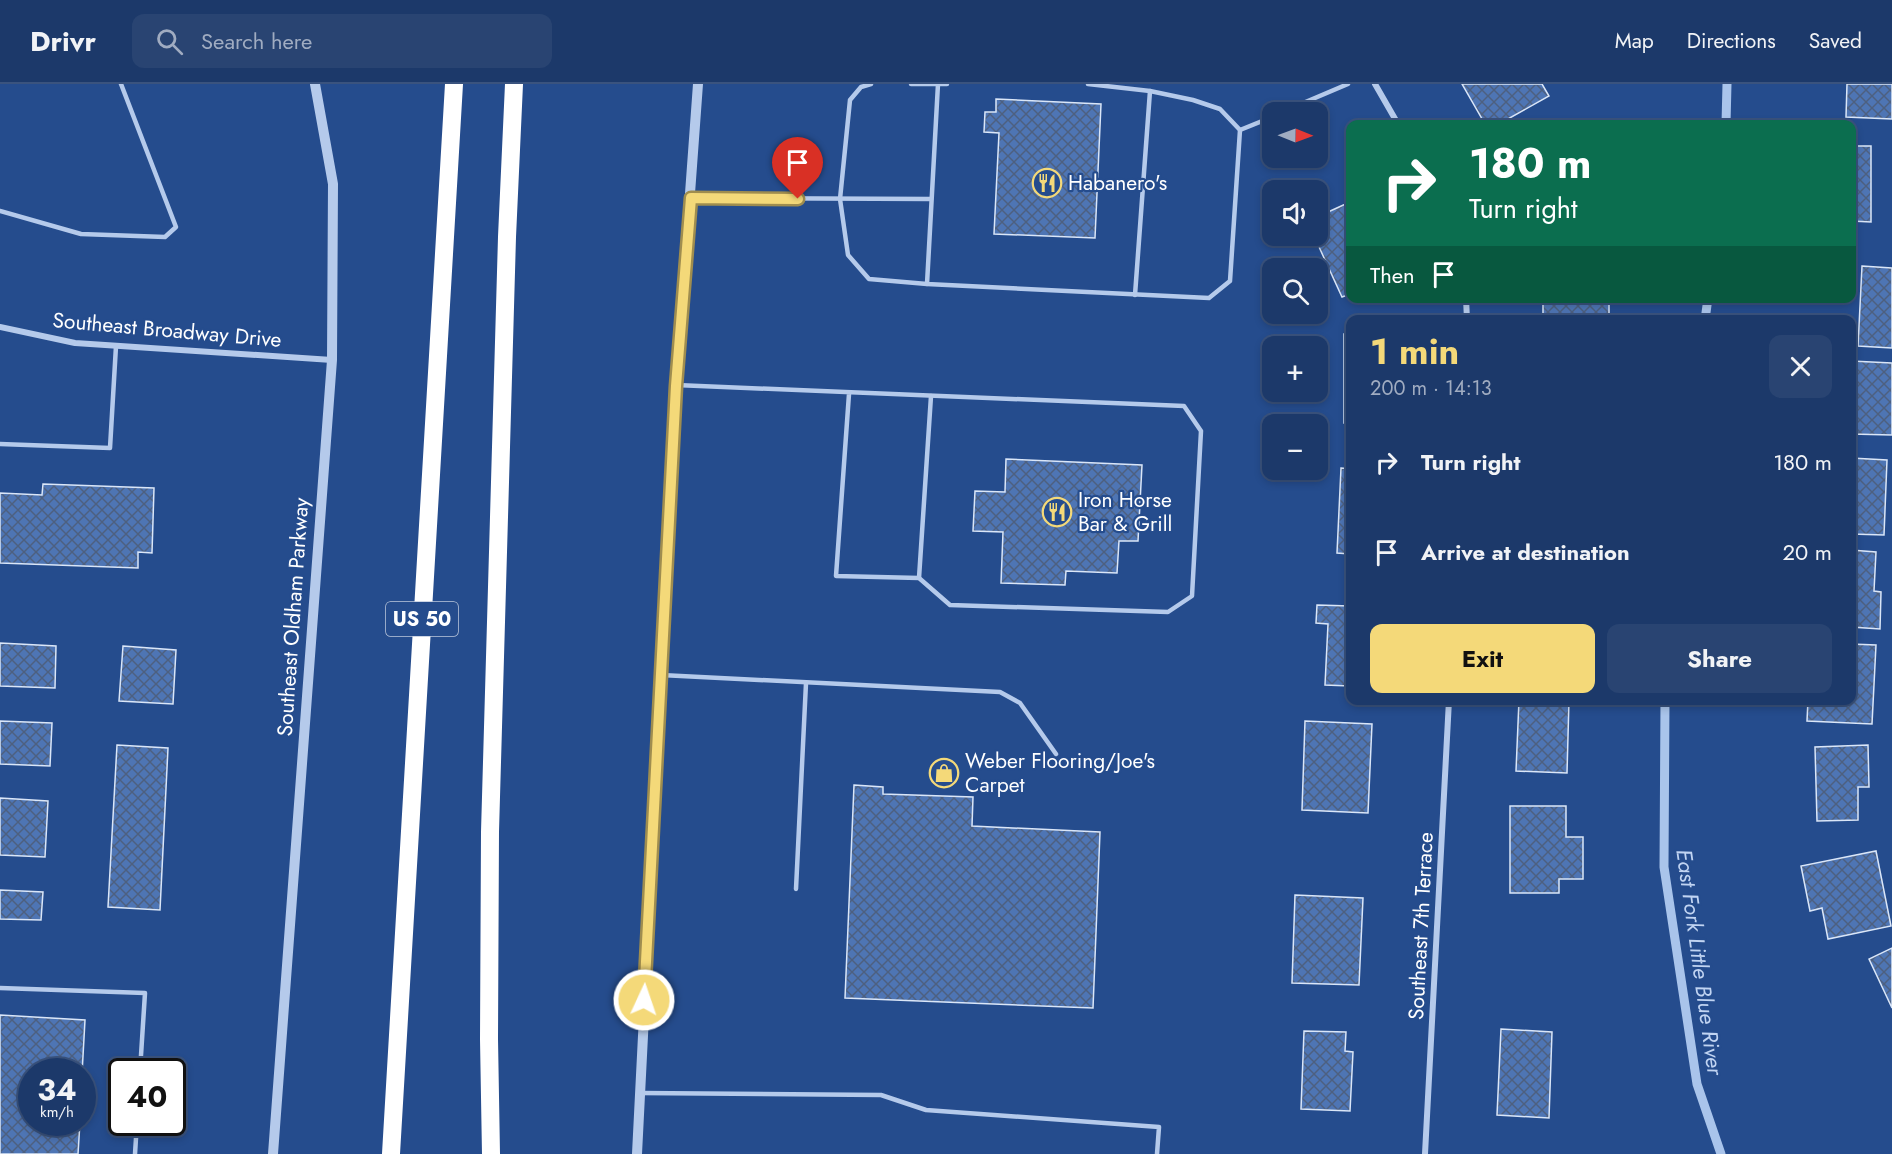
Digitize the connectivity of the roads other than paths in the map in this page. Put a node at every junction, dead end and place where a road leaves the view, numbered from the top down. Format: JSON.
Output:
{"nodes":[{"id":1,"x":121,"y":84,"type":"edge"},
{"id":2,"x":315,"y":84,"type":"edge"},
{"id":3,"x":454,"y":84,"type":"edge"},
{"id":4,"x":514,"y":84,"type":"edge"},
{"id":5,"x":698,"y":84,"type":"edge"},
{"id":6,"x":871,"y":84,"type":"edge"},
{"id":7,"x":911,"y":84,"type":"edge"},
{"id":8,"x":939,"y":84,"type":"edge"},
{"id":9,"x":947,"y":84,"type":"edge"},
{"id":10,"x":1088,"y":84,"type":"edge"},
{"id":11,"x":1348,"y":84,"type":"edge"},
{"id":12,"x":1375,"y":84,"type":"edge"},
{"id":13,"x":1150,"y":91,"type":"junction"},
{"id":14,"x":1306,"y":102,"type":"edge"},
{"id":15,"x":1396,"y":120,"type":"edge"},
{"id":16,"x":1262,"y":121,"type":"edge"},
{"id":17,"x":1240,"y":130,"type":"junction"},
{"id":18,"x":691,"y":198,"type":"junction"},
{"id":19,"x":840,"y":199,"type":"junction"},
{"id":20,"x":931,"y":199,"type":"junction"},
{"id":21,"x":0,"y":211,"type":"edge"},
{"id":22,"x":927,"y":284,"type":"junction"},
{"id":23,"x":1135,"y":295,"type":"junction"},
{"id":24,"x":0,"y":327,"type":"edge"},
{"id":25,"x":116,"y":346,"type":"junction"},
{"id":26,"x":332,"y":360,"type":"junction"},
{"id":27,"x":676,"y":386,"type":"junction"},
{"id":28,"x":849,"y":393,"type":"junction"},
{"id":29,"x":931,"y":396,"type":"junction"},
{"id":30,"x":0,"y":444,"type":"edge"},
{"id":31,"x":919,"y":578,"type":"junction"},
{"id":32,"x":661,"y":675,"type":"junction"},
{"id":33,"x":806,"y":682,"type":"junction"},
{"id":34,"x":1449,"y":705,"type":"edge"},
{"id":35,"x":1056,"y":754,"type":"dead end"},
{"id":36,"x":796,"y":889,"type":"dead end"},
{"id":37,"x":0,"y":988,"type":"edge"},
{"id":38,"x":141,"y":1058,"type":"edge"},
{"id":39,"x":640,"y":1093,"type":"junction"},
{"id":40,"x":136,"y":1136,"type":"edge"},
{"id":41,"x":135,"y":1154,"type":"edge"},
{"id":42,"x":273,"y":1154,"type":"edge"},
{"id":43,"x":391,"y":1154,"type":"edge"},
{"id":44,"x":491,"y":1154,"type":"edge"},
{"id":45,"x":637,"y":1154,"type":"edge"},
{"id":46,"x":1157,"y":1154,"type":"edge"},
{"id":47,"x":1425,"y":1154,"type":"edge"}],
"edges":[{"from":1,"to":21,"type":"lane"},
{"from":2,"to":26,"type":"street","name":"Southeast Oldham Parkway"},
{"from":3,"to":43,"type":"highway","number":"US 50"},
{"from":4,"to":44,"type":"highway"},
{"from":5,"to":18,"type":"street"},
{"from":6,"to":19,"type":"lane"},
{"from":7,"to":8,"type":"lane"},
{"from":8,"to":9,"type":"lane"},
{"from":8,"to":20,"type":"lane"},
{"from":10,"to":13,"type":"lane"},
{"from":11,"to":14,"type":"lane"},
{"from":12,"to":15,"type":"street"},
{"from":13,"to":17,"type":"lane"},
{"from":13,"to":23,"type":"lane"},
{"from":16,"to":17,"type":"lane"},
{"from":17,"to":23,"type":"lane"},
{"from":18,"to":19,"type":"lane"},
{"from":18,"to":27,"type":"street"},
{"from":19,"to":20,"type":"lane"},
{"from":19,"to":22,"type":"lane"},
{"from":20,"to":22,"type":"lane"},
{"from":22,"to":23,"type":"lane"},
{"from":24,"to":25,"type":"street","name":"Southeast Broadway Drive"},
{"from":25,"to":26,"type":"street","name":"Southeast Broadway Drive"},
{"from":25,"to":30,"type":"lane"},
{"from":26,"to":42,"type":"street","name":"Southeast Oldham Parkway"},
{"from":27,"to":28,"type":"lane"},
{"from":27,"to":32,"type":"street"},
{"from":28,"to":29,"type":"lane"},
{"from":28,"to":31,"type":"lane"},
{"from":29,"to":31,"type":"lane"},
{"from":29,"to":31,"type":"lane"},
{"from":32,"to":33,"type":"lane"},
{"from":32,"to":39,"type":"street"},
{"from":33,"to":35,"type":"lane"},
{"from":33,"to":36,"type":"lane"},
{"from":34,"to":47,"type":"street","name":"Southeast 7th Terrace"},
{"from":37,"to":38,"type":"lane"},
{"from":39,"to":45,"type":"street"},
{"from":39,"to":46,"type":"lane"},
{"from":40,"to":41,"type":"lane"}]}
